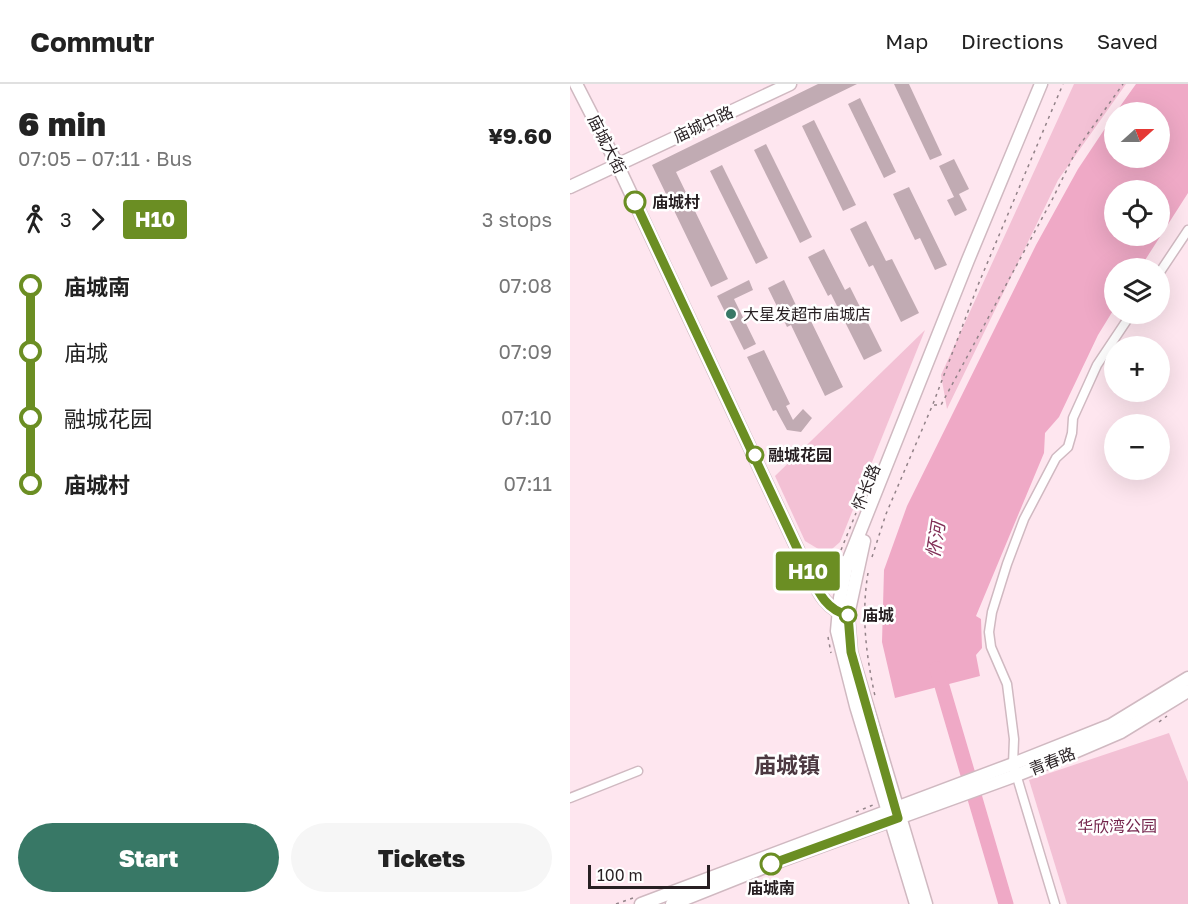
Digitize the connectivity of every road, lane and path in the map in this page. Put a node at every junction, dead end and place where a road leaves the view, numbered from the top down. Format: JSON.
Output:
{"nodes":[{"id":1,"x":576,"y":84,"type":"edge"},
{"id":2,"x":789,"y":84,"type":"edge"},
{"id":3,"x":1041,"y":84,"type":"edge"},
{"id":4,"x":1049,"y":84,"type":"edge"},
{"id":5,"x":1063,"y":84,"type":"edge"},
{"id":6,"x":1123,"y":84,"type":"edge"},
{"id":7,"x":617,"y":165,"type":"junction"},
{"id":8,"x":570,"y":187,"type":"edge"},
{"id":9,"x":1188,"y":231,"type":"edge"},
{"id":10,"x":1170,"y":258,"type":"edge"},
{"id":11,"x":1124,"y":324,"type":"edge"},
{"id":12,"x":933,"y":404,"type":"junction"},
{"id":13,"x":856,"y":513,"type":"dead end"},
{"id":14,"x":804,"y":563,"type":"junction"},
{"id":15,"x":856,"y":564,"type":"junction"},
{"id":16,"x":843,"y":614,"type":"junction"},
{"id":17,"x":827,"y":632,"type":"dead end"},
{"id":18,"x":831,"y":652,"type":"dead end"},
{"id":19,"x":1188,"y":678,"type":"edge"},
{"id":20,"x":1188,"y":691,"type":"edge"},
{"id":21,"x":877,"y":701,"type":"dead end"},
{"id":22,"x":1015,"y":770,"type":"junction"},
{"id":23,"x":638,"y":771,"type":"dead end"},
{"id":24,"x":570,"y":798,"type":"edge"},
{"id":25,"x":898,"y":812,"type":"junction"},
{"id":26,"x":641,"y":904,"type":"edge"},
{"id":27,"x":672,"y":904,"type":"edge"},
{"id":28,"x":915,"y":904,"type":"edge"},
{"id":29,"x":926,"y":904,"type":"edge"},
{"id":30,"x":1055,"y":904,"type":"edge"}],
"edges":[{"from":1,"to":7,"type":"main road","name":"庙城大街"},
{"from":2,"to":7,"type":"main road","name":"庙城中路"},
{"from":3,"to":15,"type":"main road","name":"怀长路"},
{"from":4,"to":15,"type":"main road","name":"怀长路"},
{"from":5,"to":12,"type":"path","name":"怀长路"},
{"from":6,"to":12,"type":"path"},
{"from":7,"to":8,"type":"main road","name":"庙城中路"},
{"from":7,"to":14,"type":"main road","name":"庙城大街"},
{"from":9,"to":10,"type":"street"},
{"from":11,"to":22,"type":"street"},
{"from":12,"to":15,"type":"path","name":"怀长路"},
{"from":13,"to":15,"type":"path","name":"怀长路"},
{"from":14,"to":15,"type":"main road"},
{"from":14,"to":16,"type":"main road","name":"庙城大街"},
{"from":15,"to":16,"type":"main road","name":"怀长路"},
{"from":15,"to":21,"type":"path","name":"怀长路"},
{"from":16,"to":25,"type":"main road","name":"怀长路"},
{"from":17,"to":18,"type":"path"},
{"from":19,"to":22,"type":"main road","name":"青春路"},
{"from":20,"to":22,"type":"main road","name":"青春路"},
{"from":22,"to":25,"type":"main road","name":"青春路"},
{"from":22,"to":30,"type":"street"},
{"from":23,"to":24,"type":"street"},
{"from":25,"to":26,"type":"main road"},
{"from":25,"to":27,"type":"main road"},
{"from":25,"to":28,"type":"main road","name":"怀长路"},
{"from":25,"to":29,"type":"main road","name":"怀长路"}]}
